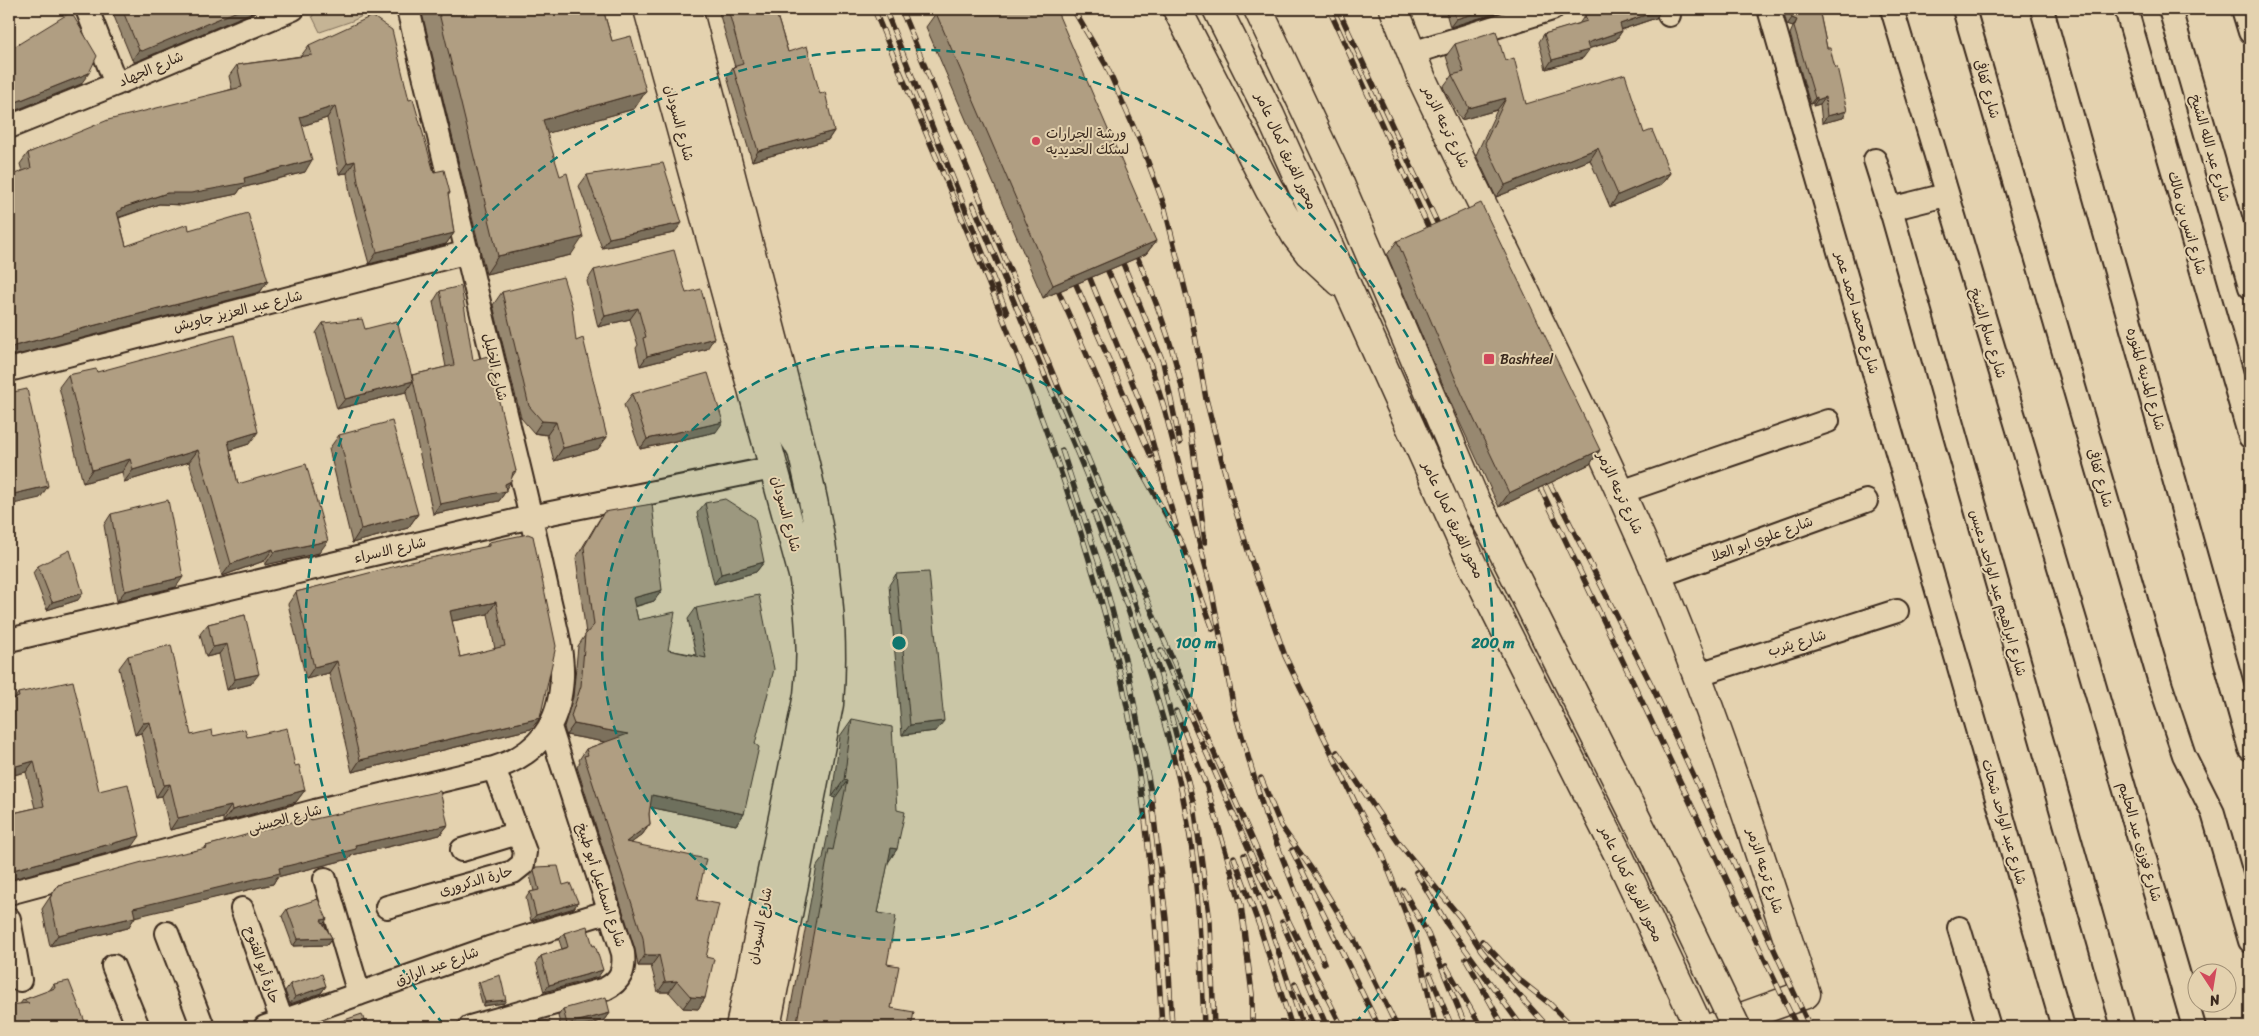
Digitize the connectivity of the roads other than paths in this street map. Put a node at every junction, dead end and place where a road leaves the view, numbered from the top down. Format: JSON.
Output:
{"nodes":[{"id":1,"x":87,"y":9,"type":"edge"},
{"id":2,"x":293,"y":9,"type":"edge"},
{"id":3,"x":408,"y":9,"type":"edge"},
{"id":4,"x":648,"y":9,"type":"edge"},
{"id":5,"x":670,"y":9,"type":"edge"},
{"id":6,"x":688,"y":9,"type":"edge"},
{"id":7,"x":1177,"y":9,"type":"edge"},
{"id":8,"x":1217,"y":9,"type":"edge"},
{"id":9,"x":1258,"y":9,"type":"edge"},
{"id":10,"x":1394,"y":9,"type":"edge"},
{"id":11,"x":1552,"y":9,"type":"edge"},
{"id":12,"x":1769,"y":9,"type":"edge"},
{"id":13,"x":1892,"y":9,"type":"edge"},
{"id":14,"x":1964,"y":9,"type":"edge"},
{"id":15,"x":2042,"y":9,"type":"edge"},
{"id":16,"x":2126,"y":9,"type":"edge"},
{"id":17,"x":2170,"y":9,"type":"edge"},
{"id":18,"x":2243,"y":9,"type":"edge"},
{"id":19,"x":2250,"y":32,"type":"edge"},
{"id":20,"x":1412,"y":53,"type":"junction"},
{"id":21,"x":116,"y":84,"type":"junction"},
{"id":22,"x":9,"y":127,"type":"edge"},
{"id":23,"x":1875,"y":160,"type":"dead end"},
{"id":24,"x":1946,"y":195,"type":"junction"},
{"id":25,"x":1893,"y":217,"type":"junction"},
{"id":26,"x":468,"y":252,"type":"junction"},
{"id":27,"x":2250,"y":288,"type":"edge"},
{"id":28,"x":1349,"y":290,"type":"junction"},
{"id":29,"x":9,"y":370,"type":"edge"},
{"id":30,"x":1828,"y":421,"type":"dead end"},
{"id":31,"x":2248,"y":423,"type":"edge"},
{"id":32,"x":802,"y":449,"type":"junction"},
{"id":33,"x":773,"y":468,"type":"junction"},
{"id":34,"x":1621,"y":492,"type":"junction"},
{"id":35,"x":1866,"y":501,"type":"dead end"},
{"id":36,"x":531,"y":517,"type":"junction"},
{"id":37,"x":1658,"y":576,"type":"junction"},
{"id":38,"x":1897,"y":611,"type":"dead end"},
{"id":39,"x":1945,"y":617,"type":"joint"},
{"id":40,"x":9,"y":640,"type":"edge"},
{"id":41,"x":2086,"y":657,"type":"joint"},
{"id":42,"x":1696,"y":675,"type":"junction"},
{"id":43,"x":550,"y":727,"type":"junction"},
{"id":44,"x":2250,"y":749,"type":"edge"},
{"id":45,"x":494,"y":768,"type":"junction"},
{"id":46,"x":518,"y":833,"type":"junction"},
{"id":47,"x":462,"y":850,"type":"dead end"},
{"id":48,"x":325,"y":879,"type":"dead end"},
{"id":49,"x":9,"y":893,"type":"edge"},
{"id":50,"x":387,"y":907,"type":"dead end"},
{"id":51,"x":242,"y":909,"type":"dead end"},
{"id":52,"x":610,"y":911,"type":"junction"},
{"id":53,"x":9,"y":919,"type":"edge"},
{"id":54,"x":1959,"y":928,"type":"dead end"},
{"id":55,"x":167,"y":933,"type":"dead end"},
{"id":56,"x":2250,"y":941,"type":"edge"},
{"id":57,"x":112,"y":966,"type":"dead end"},
{"id":58,"x":20,"y":980,"type":"dead end"},
{"id":59,"x":359,"y":994,"type":"junction"},
{"id":60,"x":274,"y":1024,"type":"edge"},
{"id":61,"x":138,"y":1027,"type":"edge"},
{"id":62,"x":203,"y":1027,"type":"edge"},
{"id":63,"x":470,"y":1027,"type":"edge"},
{"id":64,"x":740,"y":1027,"type":"edge"},
{"id":65,"x":766,"y":1027,"type":"edge"},
{"id":66,"x":1699,"y":1027,"type":"edge"},
{"id":67,"x":1714,"y":1027,"type":"edge"},
{"id":68,"x":1736,"y":1027,"type":"edge"},
{"id":69,"x":1989,"y":1027,"type":"edge"},
{"id":70,"x":2063,"y":1027,"type":"edge"},
{"id":71,"x":2123,"y":1027,"type":"edge"},
{"id":72,"x":2194,"y":1027,"type":"edge"}],
"edges":[{"from":1,"to":21,"type":"street"},
{"from":2,"to":21,"type":"street","name":"شارع الجهاد"},
{"from":3,"to":26,"type":"street","name":"شارع الخليل"},
{"from":4,"to":33,"type":"main road","name":"شارع السودان"},
{"from":5,"to":32,"type":"main road"},
{"from":6,"to":32,"type":"main road","name":"شارع السودان"},
{"from":7,"to":28,"type":"main road"},
{"from":8,"to":28,"type":"main road","name":"محور الفريق كمال عامر"},
{"from":9,"to":68,"type":"main road","name":"محور الفريق كمال عامر","bridge":true},
{"from":10,"to":20,"type":"main road","name":"شارع ترعه الزمر"},
{"from":11,"to":20,"type":"street"},
{"from":12,"to":39,"type":"street","name":"شارع محمد احمد عمر"},
{"from":13,"to":24,"type":"street","name":"شارع سالم الشيخ"},
{"from":14,"to":56,"type":"street","name":"شارع كفافى"},
{"from":15,"to":44,"type":"street","name":"شارع المدينه المنوره"},
{"from":16,"to":31,"type":"street","name":"شارع انس بن مالك"},
{"from":17,"to":27,"type":"street","name":"شارع عبد الله الشيخ"},
{"from":18,"to":19,"type":"street"},
{"from":20,"to":34,"type":"main road","name":"شارع ترعه الزمر"},
{"from":21,"to":22,"type":"street","name":"شارع الجهاد"},
{"from":23,"to":25,"type":"street","name":"شارع ابراهيم عبد الواحد دعبس"},
{"from":24,"to":25,"type":"street"},
{"from":24,"to":41,"type":"street","name":"شارع سالم الشيخ"},
{"from":25,"to":71,"type":"street","name":"شارع ابراهيم عبد الواحد دعبس"},
{"from":26,"to":29,"type":"street","name":"شارع عبد العزيز جاويش"},
{"from":26,"to":36,"type":"street","name":"شارع الخليل"},
{"from":28,"to":66,"type":"main road","name":"محور الفريق كمال عامر"},
{"from":30,"to":34,"type":"street"},
{"from":32,"to":65,"type":"main road","name":"شارع السودان"},
{"from":33,"to":36,"type":"street","name":"شارع الاسراء"},
{"from":33,"to":64,"type":"main road","name":"شارع السودان"},
{"from":34,"to":37,"type":"main road","name":"شارع ترعه الزمر"},
{"from":35,"to":37,"type":"street","name":"شارع علوى ابو العلا"},
{"from":36,"to":40,"type":"street","name":"شارع الاسراء"},
{"from":36,"to":43,"type":"street","name":"شارع الخليل"},
{"from":37,"to":42,"type":"main road","name":"شارع ترعه الزمر"},
{"from":38,"to":42,"type":"street","name":"شارع يثرب"},
{"from":39,"to":70,"type":"street","name":"شارع عبد الواحد شحات"},
{"from":41,"to":72,"type":"street","name":"شارع فوزى عبد الحليم"},
{"from":42,"to":67,"type":"main road","name":"شارع ترعه الزمر"},
{"from":43,"to":45,"type":"street","name":"شارع الحسنى"},
{"from":43,"to":52,"type":"street","name":"شارع اسماعيل أبو طبيخ"},
{"from":45,"to":46,"type":"street","name":"حارة الدكرورى"},
{"from":45,"to":49,"type":"street","name":"شارع الحسنى"},
{"from":46,"to":47,"type":"street"},
{"from":46,"to":50,"type":"street","name":"حارة الدكرورى"},
{"from":48,"to":59,"type":"street"},
{"from":51,"to":60,"type":"street","name":"حارة أبو الفتوح"},
{"from":52,"to":59,"type":"street","name":"شارع عبد الرازق"},
{"from":52,"to":63,"type":"street","name":"شارع اسماعيل أبو طبيخ"},
{"from":53,"to":58,"type":"street"},
{"from":54,"to":69,"type":"street"},
{"from":55,"to":62,"type":"street"},
{"from":57,"to":61,"type":"street"},
{"from":59,"to":60,"type":"street","name":"شارع عبد الرازق"}]}
